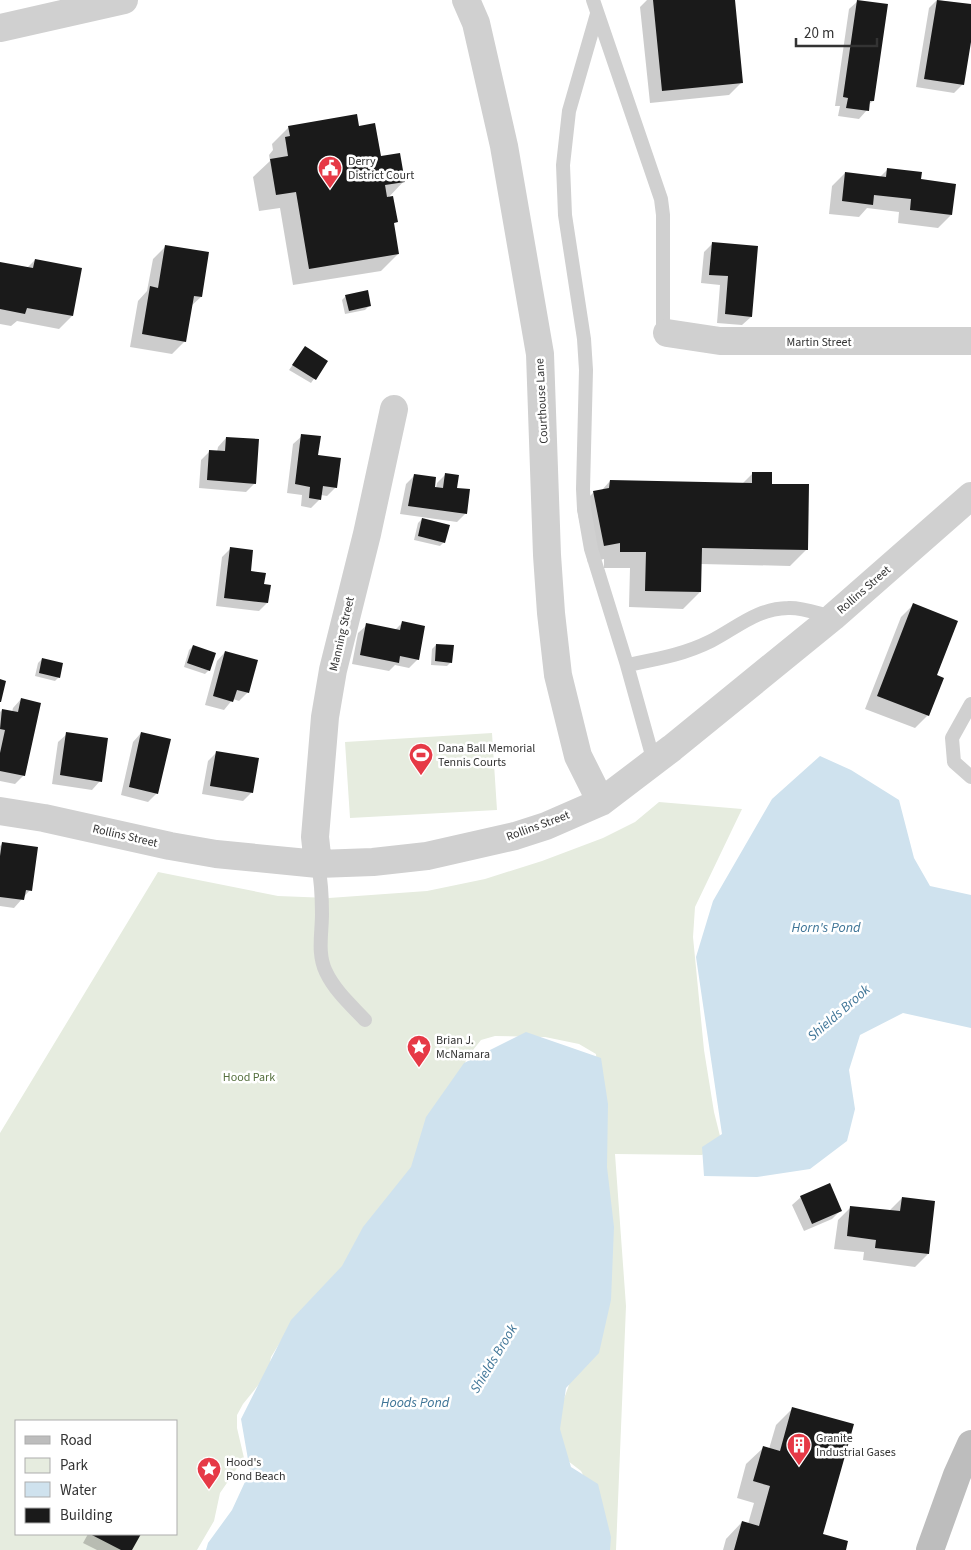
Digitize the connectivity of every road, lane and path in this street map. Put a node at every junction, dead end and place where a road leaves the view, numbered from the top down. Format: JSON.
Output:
{"nodes":[{"id":1,"x":124,"y":0,"type":"edge"},
{"id":2,"x":466,"y":0,"type":"edge"},
{"id":3,"x":593,"y":0,"type":"edge"},
{"id":4,"x":598,"y":14,"type":"junction"},
{"id":5,"x":0,"y":28,"type":"edge"},
{"id":6,"x":667,"y":333,"type":"joint"},
{"id":7,"x":971,"y":341,"type":"edge"},
{"id":8,"x":394,"y":409,"type":"dead end"},
{"id":9,"x":971,"y":496,"type":"edge"},
{"id":10,"x":833,"y":617,"type":"junction"},
{"id":11,"x":627,"y":665,"type":"junction"},
{"id":12,"x":971,"y":704,"type":"edge"},
{"id":13,"x":654,"y":762,"type":"junction"},
{"id":14,"x":971,"y":777,"type":"edge"},
{"id":15,"x":601,"y":802,"type":"junction"},
{"id":16,"x":0,"y":811,"type":"edge"},
{"id":17,"x":318,"y":864,"type":"junction"},
{"id":18,"x":365,"y":1020,"type":"dead end"},
{"id":19,"x":971,"y":1444,"type":"edge"},
{"id":20,"x":930,"y":1550,"type":"edge"}],
"edges":[{"from":1,"to":5,"type":"street"},
{"from":2,"to":15,"type":"street","name":"Courthouse Lane"},
{"from":3,"to":4,"type":"lane"},
{"from":4,"to":6,"type":"lane"},
{"from":4,"to":11,"type":"lane"},
{"from":6,"to":7,"type":"street","name":"Martin Street"},
{"from":8,"to":17,"type":"street","name":"Manning Street"},
{"from":9,"to":10,"type":"street","name":"Rollins Street"},
{"from":10,"to":11,"type":"lane"},
{"from":10,"to":13,"type":"street","name":"Rollins Street"},
{"from":11,"to":13,"type":"lane"},
{"from":12,"to":14,"type":"lane"},
{"from":13,"to":15,"type":"street","name":"Rollins Street"},
{"from":15,"to":17,"type":"street","name":"Rollins Street"},
{"from":16,"to":17,"type":"street","name":"Rollins Street"},
{"from":17,"to":18,"type":"lane"},
{"from":19,"to":20,"type":"street"}]}
